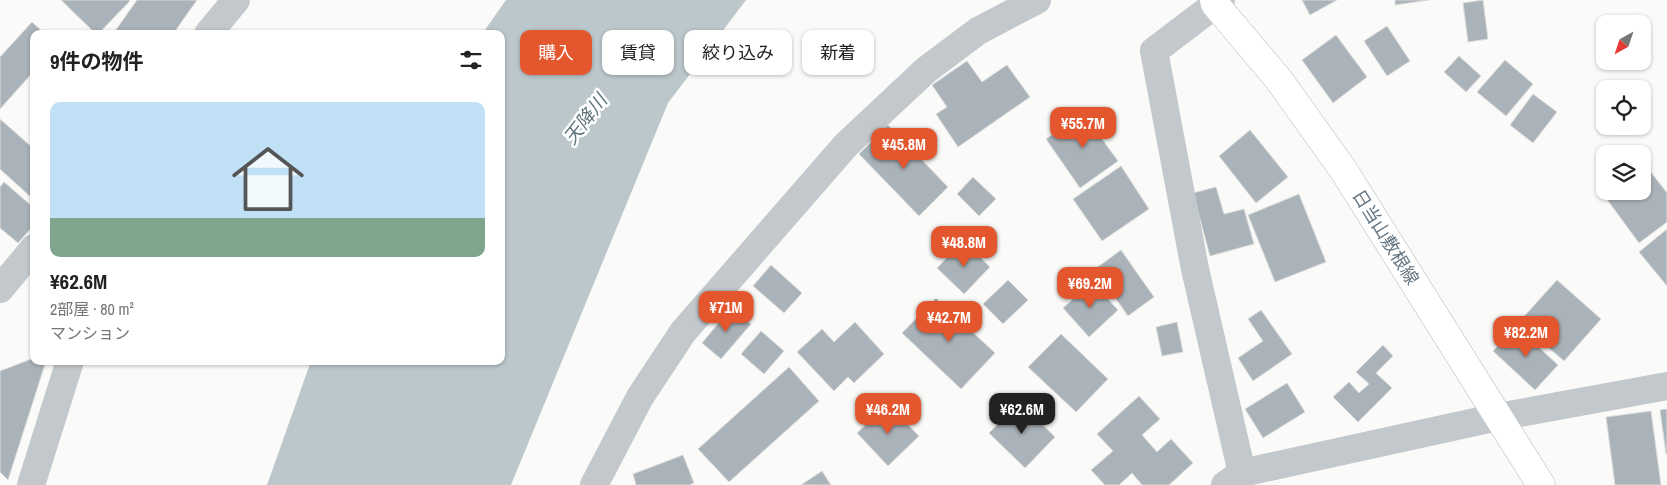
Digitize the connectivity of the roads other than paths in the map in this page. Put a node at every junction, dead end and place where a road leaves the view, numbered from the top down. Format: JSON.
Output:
{"nodes":[{"id":1,"x":237,"y":0,"type":"edge"},
{"id":2,"x":1037,"y":0,"type":"edge"},
{"id":3,"x":1217,"y":1,"type":"edge"},
{"id":4,"x":211,"y":30,"type":"edge"},
{"id":5,"x":221,"y":30,"type":"edge"},
{"id":6,"x":30,"y":253,"type":"edge"},
{"id":7,"x":0,"y":289,"type":"edge"},
{"id":8,"x":69,"y":365,"type":"edge"},
{"id":9,"x":1667,"y":386,"type":"edge"},
{"id":10,"x":1498,"y":417,"type":"junction"},
{"id":11,"x":1234,"y":479,"type":"edge"},
{"id":12,"x":31,"y":485,"type":"edge"},
{"id":13,"x":594,"y":485,"type":"edge"},
{"id":14,"x":1541,"y":485,"type":"edge"}],
"edges":[{"from":1,"to":4,"type":"street"},
{"from":1,"to":5,"type":"street"},
{"from":2,"to":13,"type":"street"},
{"from":3,"to":10,"type":"main road","name":"日当山敷根線"},
{"from":3,"to":11,"type":"street"},
{"from":6,"to":7,"type":"street"},
{"from":8,"to":12,"type":"street"},
{"from":9,"to":10,"type":"street"},
{"from":10,"to":11,"type":"street"},
{"from":10,"to":14,"type":"main road","name":"日当山敷根線"}]}
